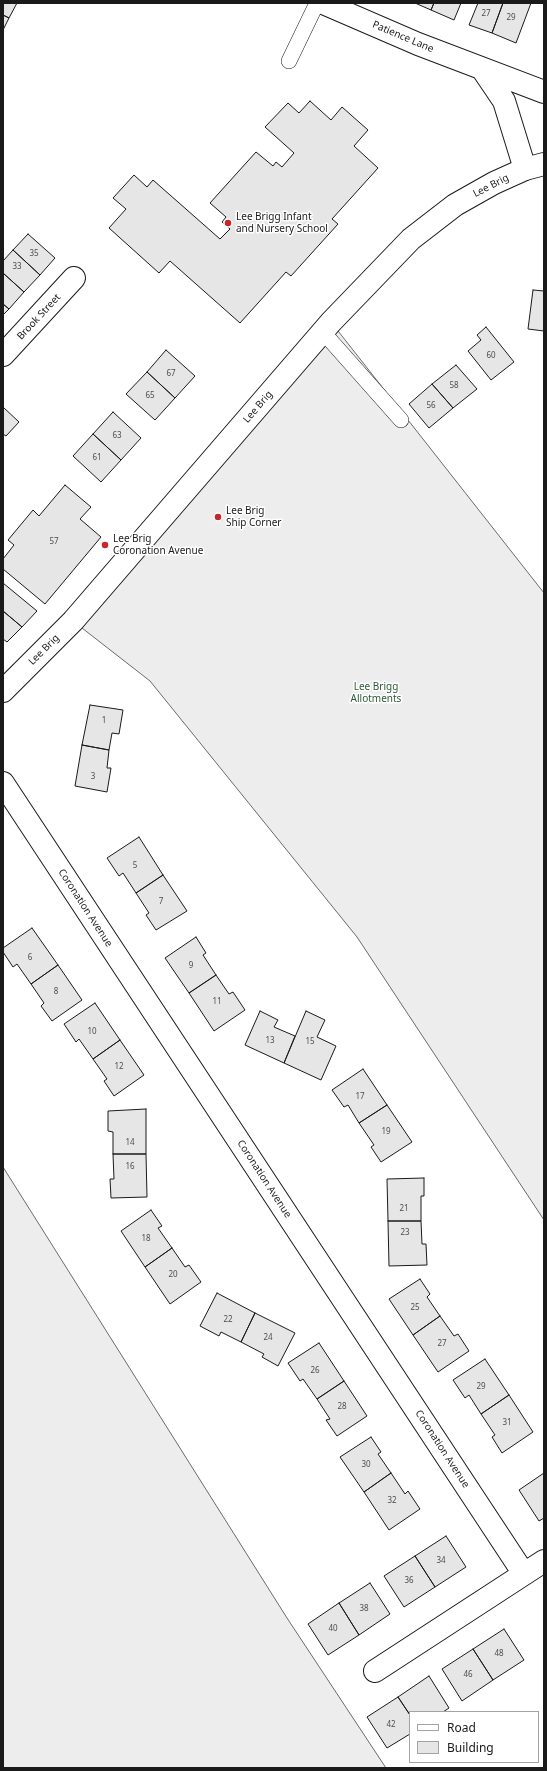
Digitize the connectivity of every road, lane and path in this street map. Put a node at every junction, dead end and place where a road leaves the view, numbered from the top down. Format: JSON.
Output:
{"nodes":[{"id":1,"x":317,"y":3,"type":"edge"},
{"id":2,"x":323,"y":3,"type":"edge"},
{"id":3,"x":289,"y":61,"type":"dead end"},
{"id":4,"x":483,"y":70,"type":"junction"},
{"id":5,"x":544,"y":92,"type":"edge"},
{"id":6,"x":534,"y":166,"type":"edge"},
{"id":7,"x":74,"y":278,"type":"dead end"},
{"id":8,"x":323,"y":332,"type":"junction"},
{"id":9,"x":3,"y":355,"type":"edge"},
{"id":10,"x":401,"y":420,"type":"dead end"},
{"id":11,"x":3,"y":691,"type":"edge"},
{"id":12,"x":3,"y":783,"type":"edge"},
{"id":13,"x":544,"y":1562,"type":"edge"},
{"id":14,"x":524,"y":1574,"type":"junction"},
{"id":15,"x":374,"y":1671,"type":"dead end"}],
"edges":[{"from":1,"to":3,"type":"lane"},
{"from":2,"to":4,"type":"street","name":"Patience Lane"},
{"from":4,"to":5,"type":"street","name":"Patience Lane"},
{"from":4,"to":6,"type":"street"},
{"from":6,"to":8,"type":"street","name":"Lee Brig"},
{"from":7,"to":9,"type":"street","name":"Brook Street"},
{"from":8,"to":10,"type":"lane"},
{"from":8,"to":11,"type":"street","name":"Lee Brig"},
{"from":12,"to":14,"type":"street","name":"Coronation Avenue"},
{"from":13,"to":14,"type":"street"},
{"from":14,"to":15,"type":"street"}]}
